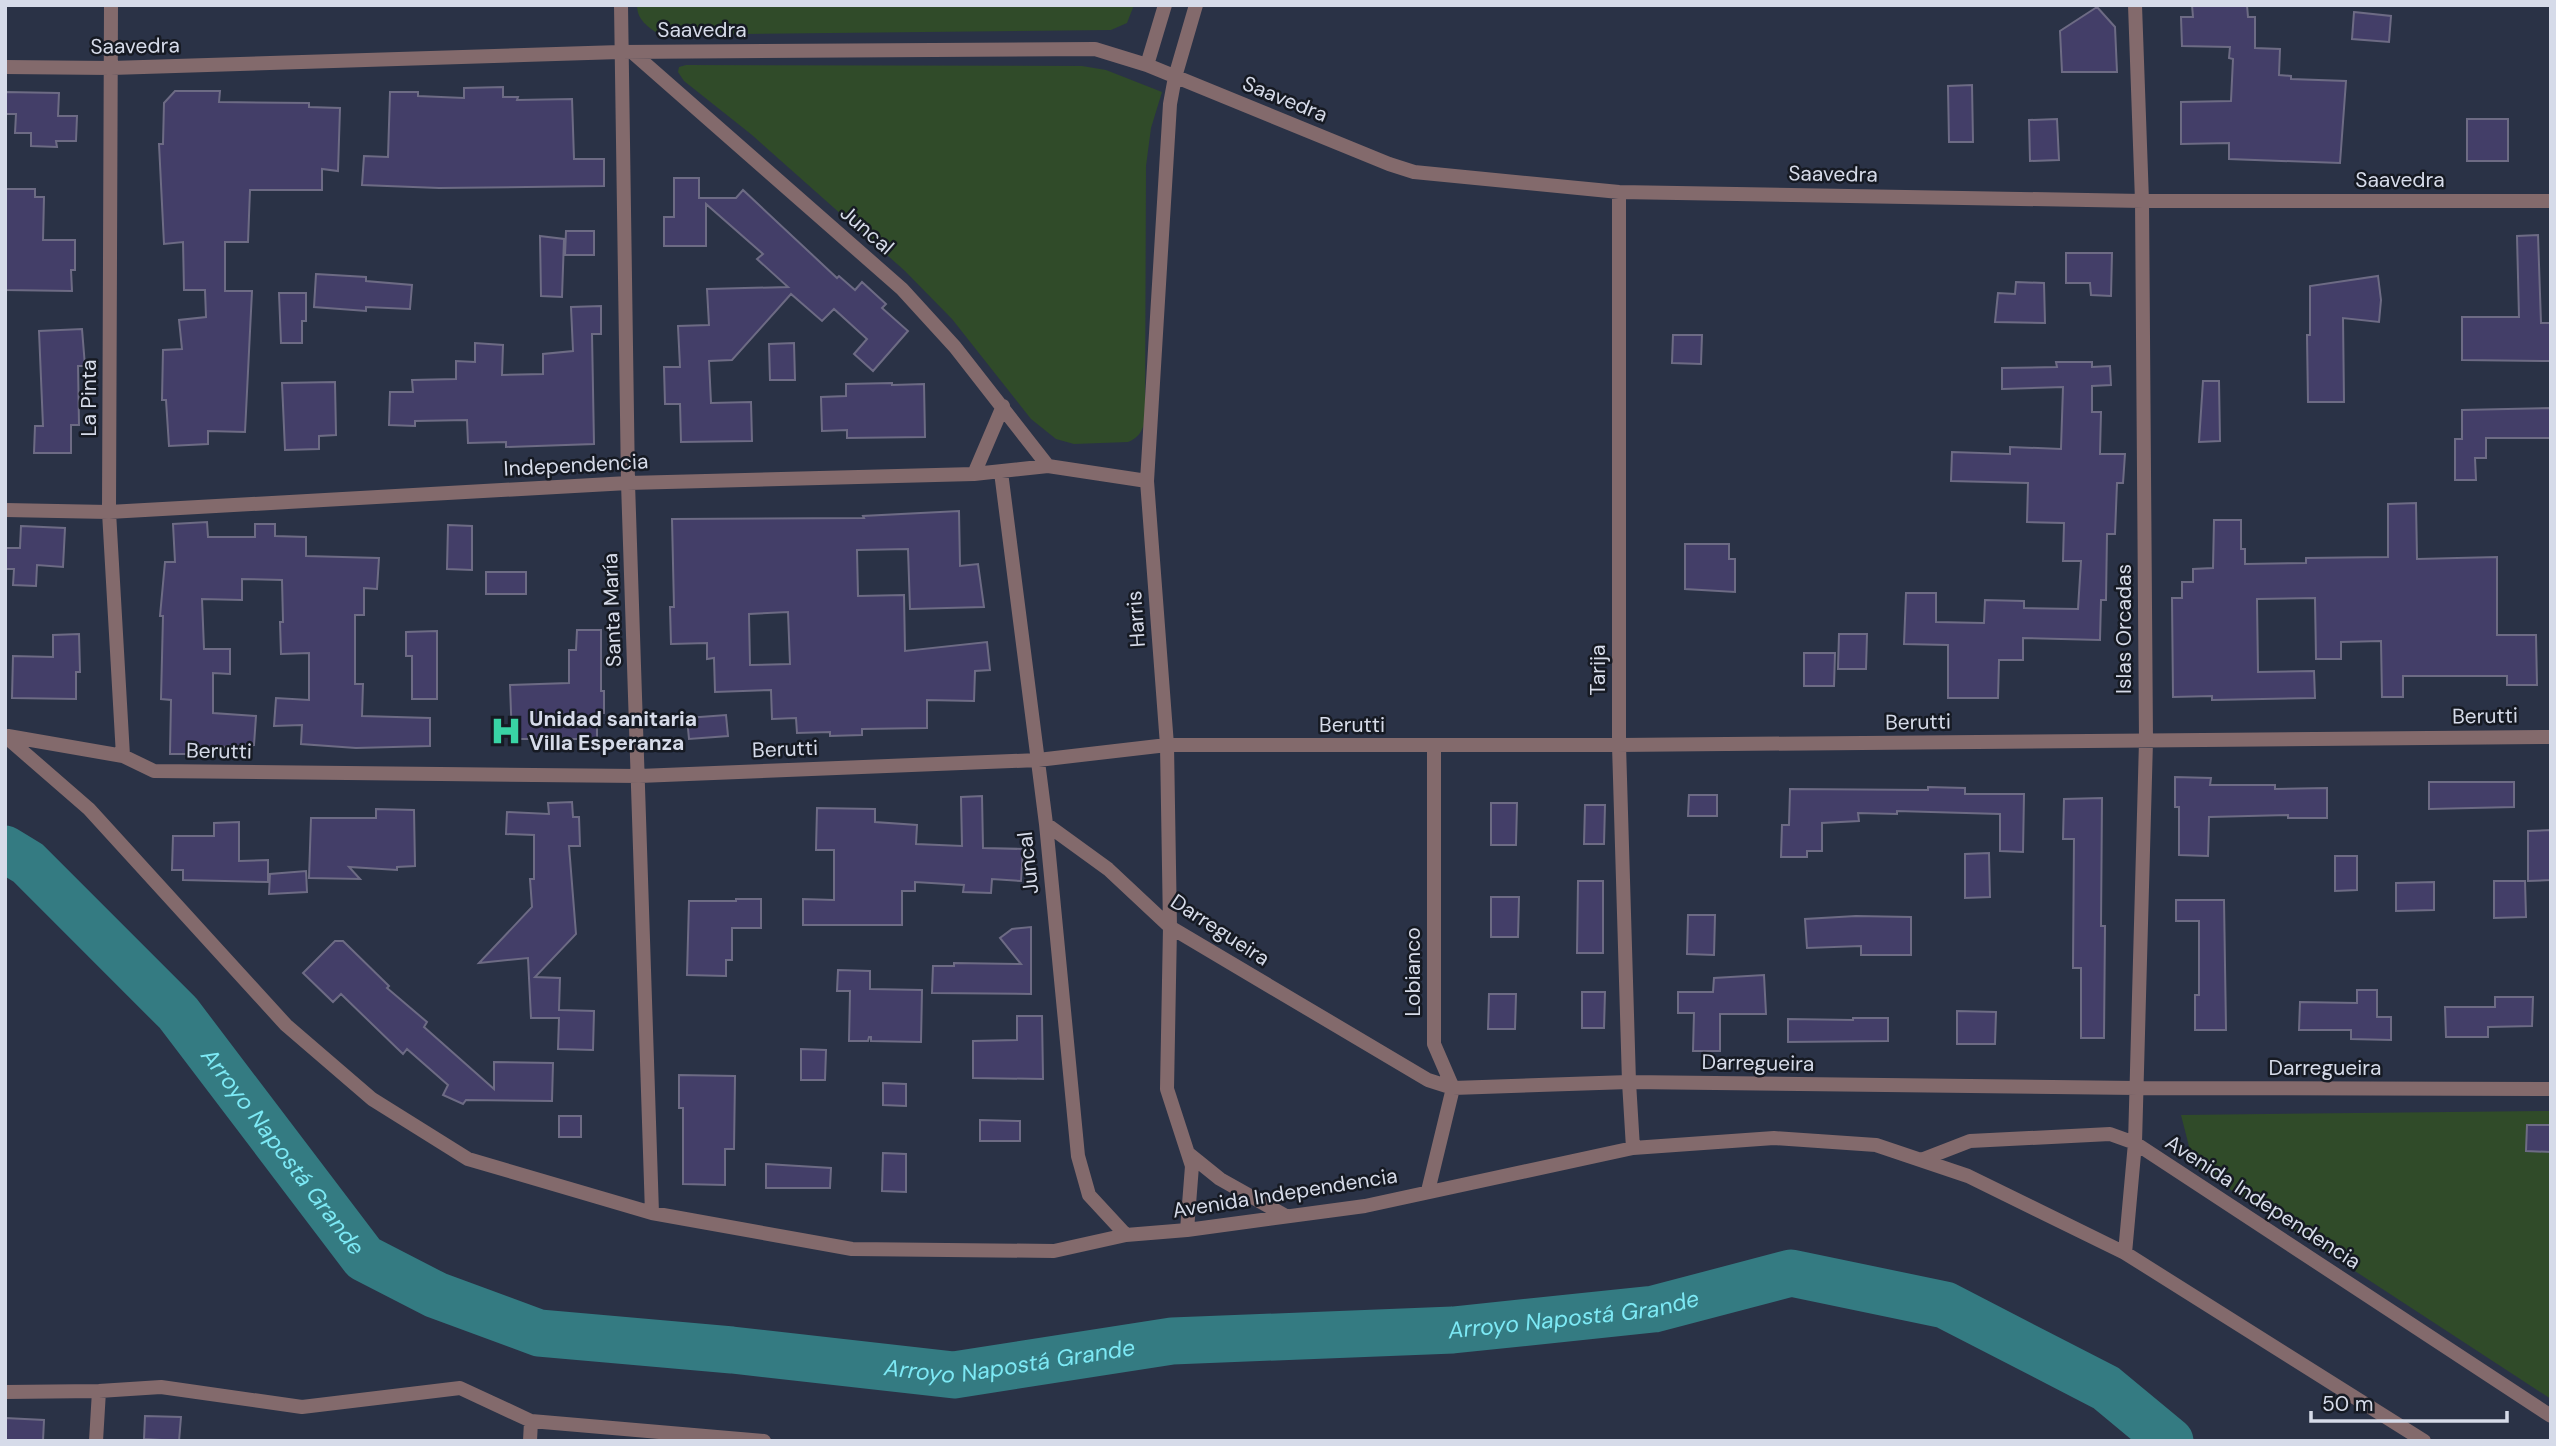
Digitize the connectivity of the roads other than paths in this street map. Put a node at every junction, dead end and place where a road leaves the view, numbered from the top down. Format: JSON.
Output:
{"nodes":[{"id":1,"x":111,"y":5,"type":"edge"},
{"id":2,"x":621,"y":5,"type":"edge"},
{"id":3,"x":1166,"y":5,"type":"edge"},
{"id":4,"x":1196,"y":5,"type":"edge"},
{"id":5,"x":2136,"y":5,"type":"edge"},
{"id":6,"x":626,"y":52,"type":"junction"},
{"id":7,"x":1147,"y":65,"type":"junction"},
{"id":8,"x":5,"y":67,"type":"edge"},
{"id":9,"x":111,"y":68,"type":"junction"},
{"id":10,"x":1175,"y":77,"type":"junction"},
{"id":11,"x":1619,"y":192,"type":"junction"},
{"id":12,"x":2142,"y":201,"type":"junction"},
{"id":13,"x":2551,"y":201,"type":"edge"},
{"id":14,"x":1003,"y":407,"type":"junction"},
{"id":15,"x":1048,"y":466,"type":"junction"},
{"id":16,"x":1001,"y":472,"type":"junction"},
{"id":17,"x":974,"y":474,"type":"junction"},
{"id":18,"x":1147,"y":481,"type":"junction"},
{"id":19,"x":628,"y":483,"type":"junction"},
{"id":20,"x":5,"y":510,"type":"edge"},
{"id":21,"x":109,"y":512,"type":"junction"},
{"id":22,"x":6,"y":736,"type":"edge"},
{"id":23,"x":2551,"y":737,"type":"edge"},
{"id":24,"x":2146,"y":741,"type":"junction"},
{"id":25,"x":1167,"y":745,"type":"junction"},
{"id":26,"x":1619,"y":745,"type":"junction"},
{"id":27,"x":1434,"y":746,"type":"junction"},
{"id":28,"x":123,"y":756,"type":"junction"},
{"id":29,"x":1038,"y":760,"type":"junction"},
{"id":30,"x":639,"y":776,"type":"junction"},
{"id":31,"x":1046,"y":824,"type":"junction"},
{"id":32,"x":1170,"y":928,"type":"junction"},
{"id":33,"x":1629,"y":1082,"type":"junction"},
{"id":34,"x":1453,"y":1088,"type":"junction"},
{"id":35,"x":2136,"y":1088,"type":"junction"},
{"id":36,"x":2551,"y":1089,"type":"edge"},
{"id":37,"x":2135,"y":1143,"type":"junction"},
{"id":38,"x":1633,"y":1148,"type":"junction"},
{"id":39,"x":1188,"y":1153,"type":"junction"},
{"id":40,"x":1921,"y":1160,"type":"junction"},
{"id":41,"x":1428,"y":1191,"type":"junction"},
{"id":42,"x":652,"y":1213,"type":"junction"},
{"id":43,"x":1287,"y":1216,"type":"junction"},
{"id":44,"x":1187,"y":1230,"type":"junction"},
{"id":45,"x":1126,"y":1235,"type":"junction"},
{"id":46,"x":2125,"y":1253,"type":"junction"},
{"id":47,"x":99,"y":1391,"type":"junction"},
{"id":48,"x":5,"y":1392,"type":"edge"},
{"id":49,"x":2551,"y":1416,"type":"edge"},
{"id":50,"x":531,"y":1421,"type":"junction"},
{"id":51,"x":96,"y":1441,"type":"edge"},
{"id":52,"x":530,"y":1441,"type":"edge"},
{"id":53,"x":764,"y":1441,"type":"edge"},
{"id":54,"x":2424,"y":1441,"type":"edge"}],
"edges":[{"from":1,"to":9,"type":"street","name":"La Pinta"},
{"from":2,"to":6,"type":"street","name":"Santa María"},
{"from":3,"to":7,"type":"street"},
{"from":4,"to":10,"type":"street","name":"Harris"},
{"from":5,"to":12,"type":"street","name":"Islas Orcadas"},
{"from":6,"to":7,"type":"street","name":"Saavedra"},
{"from":6,"to":9,"type":"street","name":"Saavedra"},
{"from":6,"to":14,"type":"street","name":"Juncal"},
{"from":6,"to":19,"type":"street","name":"Santa María"},
{"from":7,"to":10,"type":"street","name":"Saavedra"},
{"from":8,"to":9,"type":"street","name":"Saavedra"},
{"from":9,"to":21,"type":"street","name":"La Pinta"},
{"from":10,"to":11,"type":"street","name":"Saavedra"},
{"from":10,"to":18,"type":"street","name":"Harris"},
{"from":11,"to":12,"type":"street","name":"Saavedra"},
{"from":11,"to":26,"type":"street","name":"Tarija"},
{"from":12,"to":13,"type":"street","name":"Saavedra"},
{"from":12,"to":24,"type":"street","name":"Islas Orcadas"},
{"from":14,"to":15,"type":"street","name":"Juncal"},
{"from":14,"to":17,"type":"street"},
{"from":15,"to":16,"type":"street","name":"Independencia"},
{"from":15,"to":18,"type":"street","name":"Independencia"},
{"from":16,"to":17,"type":"street","name":"Independencia"},
{"from":16,"to":29,"type":"street","name":"Juncal"},
{"from":17,"to":19,"type":"street","name":"Independencia"},
{"from":18,"to":25,"type":"street","name":"Harris"},
{"from":19,"to":21,"type":"street","name":"Independencia"},
{"from":19,"to":30,"type":"street","name":"Santa María"},
{"from":20,"to":21,"type":"street","name":"Independencia"},
{"from":21,"to":28,"type":"street","name":"La Pinta"},
{"from":22,"to":28,"type":"street"},
{"from":22,"to":42,"type":"street","name":"Avenida Independencia"},
{"from":23,"to":24,"type":"street","name":"Berutti"},
{"from":24,"to":26,"type":"street","name":"Berutti"},
{"from":24,"to":35,"type":"street","name":"Islas Orcadas"},
{"from":25,"to":27,"type":"street","name":"Berutti"},
{"from":25,"to":29,"type":"street","name":"Berutti"},
{"from":25,"to":32,"type":"street","name":"Harris"},
{"from":26,"to":27,"type":"street","name":"Berutti"},
{"from":26,"to":33,"type":"street","name":"Tarija"},
{"from":27,"to":34,"type":"street","name":"Lobianco"},
{"from":28,"to":30,"type":"street","name":"Berutti"},
{"from":29,"to":30,"type":"street","name":"Berutti"},
{"from":29,"to":31,"type":"street","name":"Juncal"},
{"from":30,"to":42,"type":"street","name":"Santa María"},
{"from":31,"to":32,"type":"street","name":"Darregueira"},
{"from":31,"to":45,"type":"street","name":"Juncal"},
{"from":32,"to":34,"type":"street","name":"Darregueira"},
{"from":32,"to":39,"type":"street","name":"Harris"},
{"from":33,"to":34,"type":"street","name":"Darregueira"},
{"from":33,"to":35,"type":"street","name":"Darregueira"},
{"from":33,"to":38,"type":"street","name":"Tarija"},
{"from":34,"to":41,"type":"street"},
{"from":35,"to":36,"type":"street","name":"Darregueira"},
{"from":35,"to":37,"type":"street","name":"Islas Orcadas"},
{"from":37,"to":40,"type":"street","name":"Avenida Independencia"},
{"from":37,"to":46,"type":"street","name":"Islas Orcadas"},
{"from":37,"to":49,"type":"street","name":"Avenida Independencia"},
{"from":38,"to":40,"type":"street","name":"Avenida Independencia"},
{"from":38,"to":41,"type":"street","name":"Avenida Independencia"},
{"from":39,"to":43,"type":"street"},
{"from":39,"to":44,"type":"street","name":"Harris"},
{"from":40,"to":46,"type":"street","name":"Avenida Independencia"},
{"from":41,"to":43,"type":"street","name":"Avenida Independencia"},
{"from":42,"to":45,"type":"street","name":"Avenida Independencia"},
{"from":43,"to":44,"type":"street","name":"Avenida Independencia"},
{"from":44,"to":45,"type":"street","name":"Avenida Independencia"},
{"from":46,"to":54,"type":"street","name":"Avenida Independencia"},
{"from":47,"to":48,"type":"street"},
{"from":47,"to":50,"type":"street"},
{"from":47,"to":51,"type":"street"},
{"from":50,"to":52,"type":"street"},
{"from":50,"to":53,"type":"street"}]}
